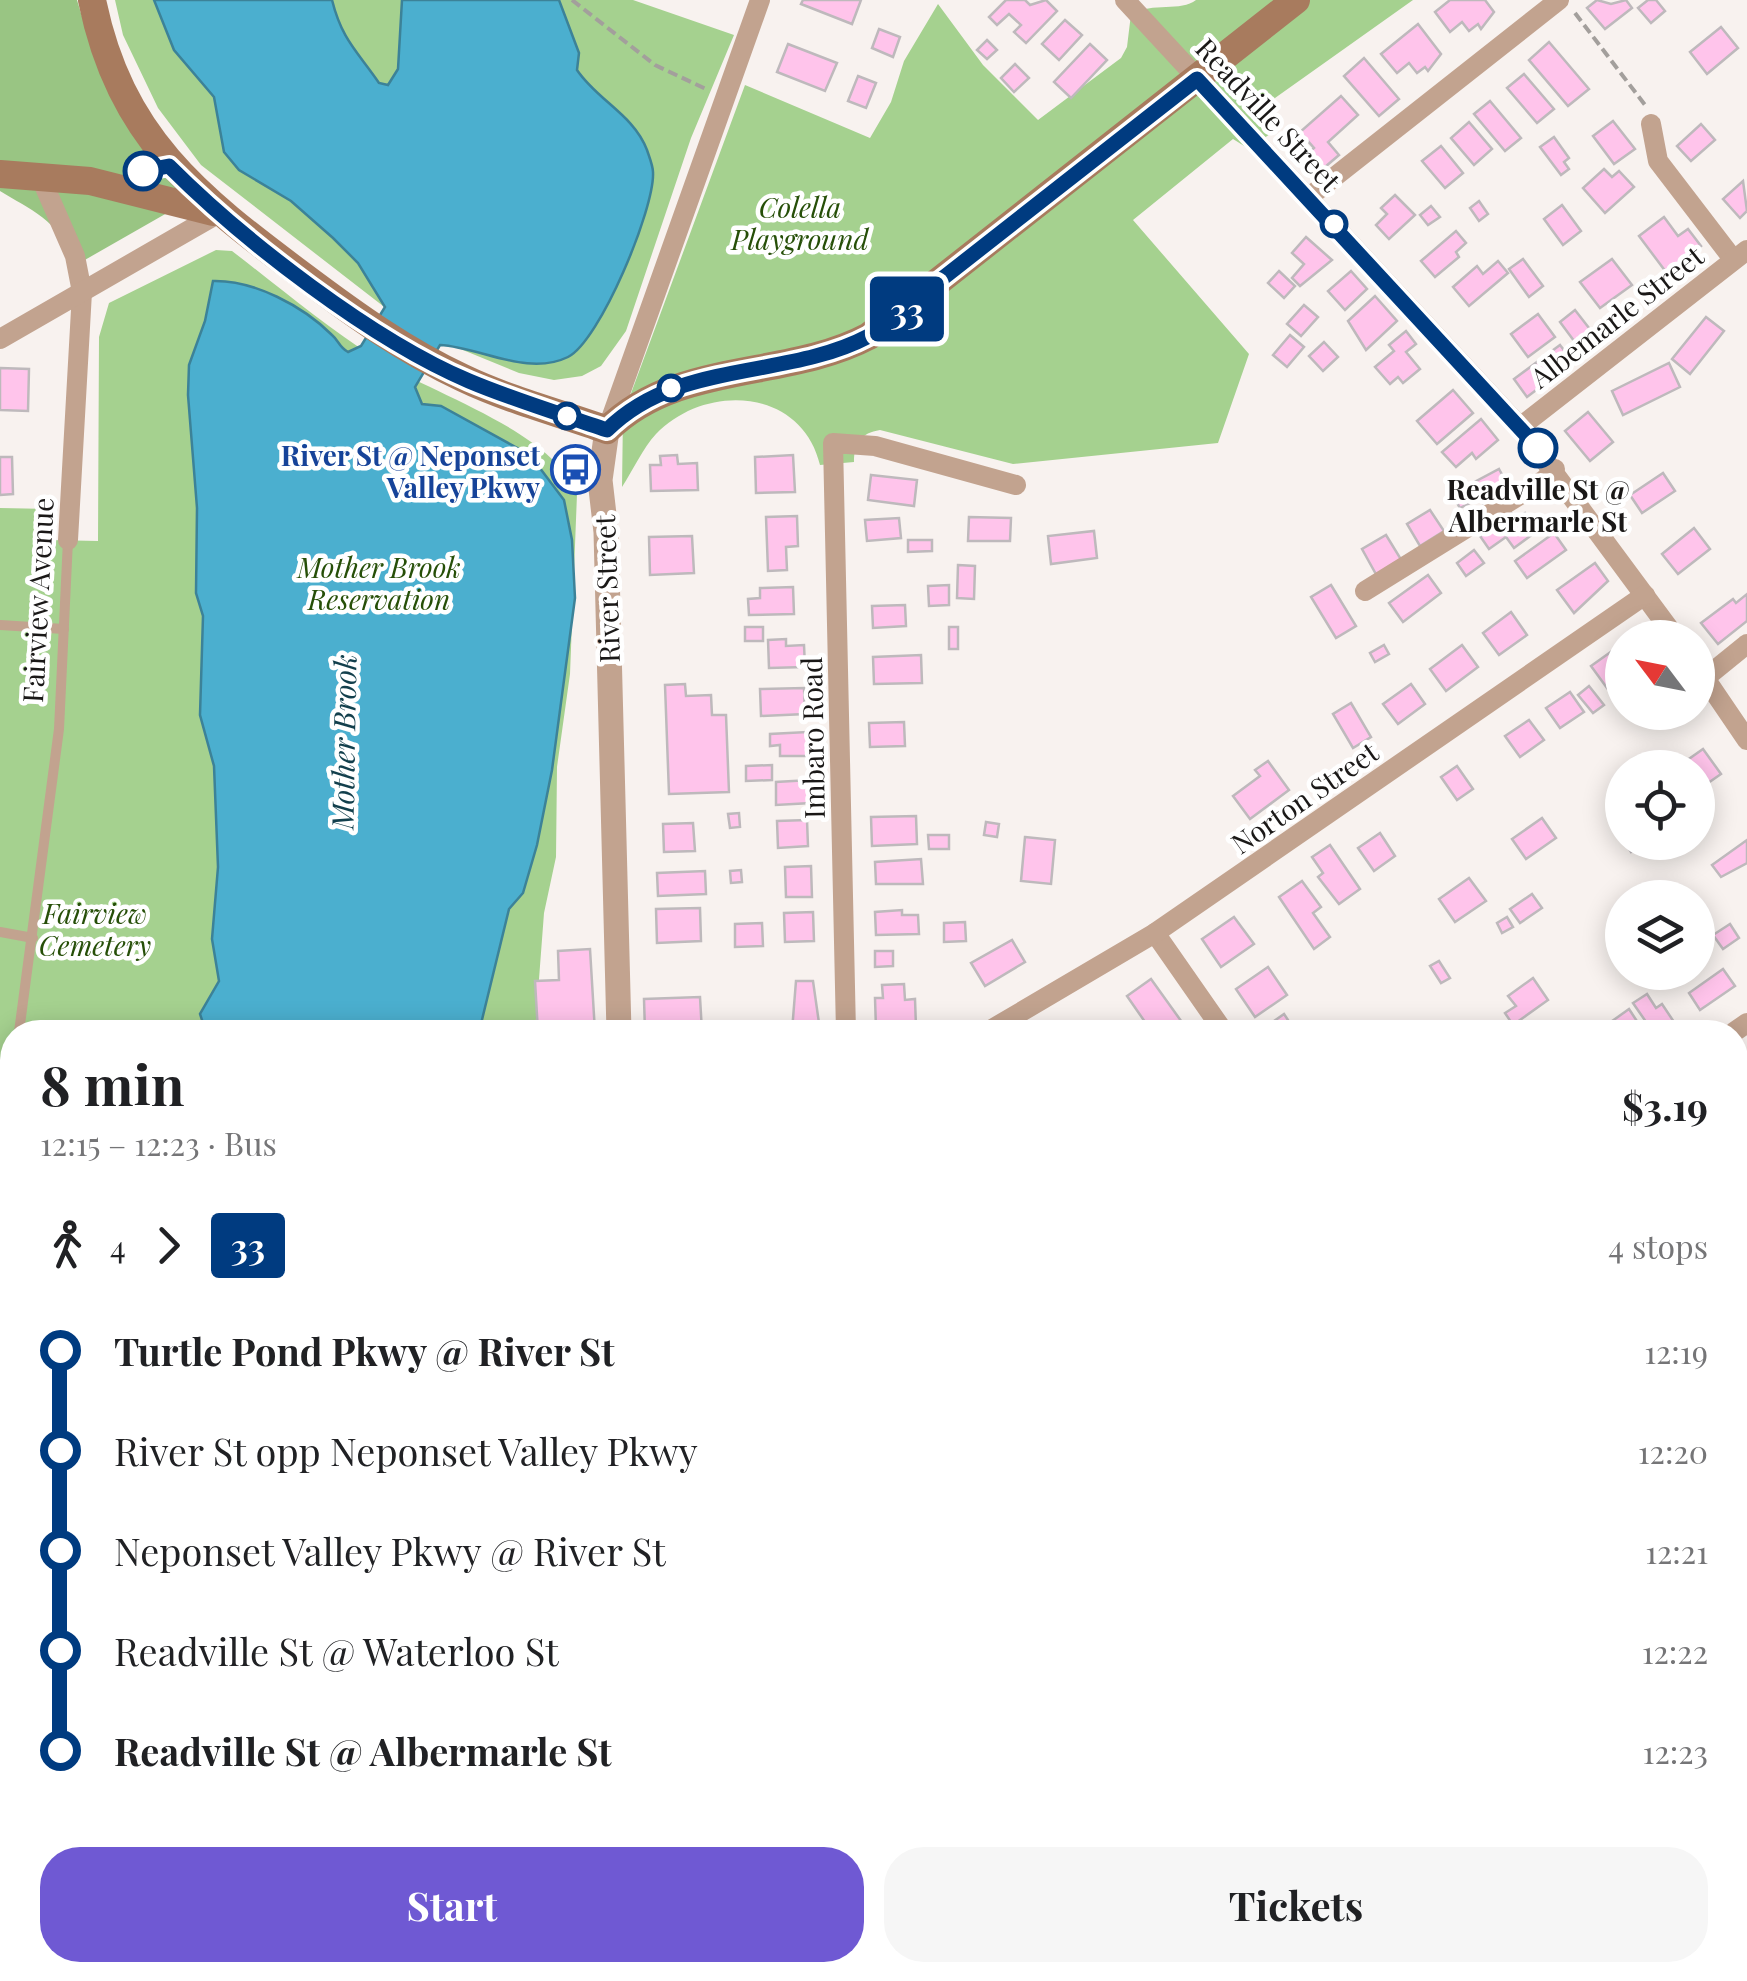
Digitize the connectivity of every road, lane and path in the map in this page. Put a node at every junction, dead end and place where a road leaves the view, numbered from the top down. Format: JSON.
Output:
{"nodes":[{"id":1,"x":92,"y":0,"type":"edge"},
{"id":2,"x":572,"y":0,"type":"edge"},
{"id":3,"x":760,"y":0,"type":"edge"},
{"id":4,"x":1126,"y":0,"type":"edge"},
{"id":5,"x":1296,"y":0,"type":"edge"},
{"id":6,"x":1562,"y":0,"type":"edge"},
{"id":7,"x":1197,"y":79,"type":"junction"},
{"id":8,"x":724,"y":98,"type":"junction"},
{"id":9,"x":1651,"y":124,"type":"joint"},
{"id":10,"x":169,"y":166,"type":"junction"},
{"id":11,"x":0,"y":174,"type":"edge"},
{"id":12,"x":40,"y":176,"type":"junction"},
{"id":13,"x":90,"y":181,"type":"junction"},
{"id":14,"x":1309,"y":197,"type":"junction"},
{"id":15,"x":220,"y":213,"type":"junction"},
{"id":16,"x":1740,"y":255,"type":"edge"},
{"id":17,"x":82,"y":292,"type":"junction"},
{"id":18,"x":0,"y":339,"type":"edge"},
{"id":19,"x":1520,"y":427,"type":"junction"},
{"id":20,"x":607,"y":430,"type":"junction"},
{"id":21,"x":1555,"y":469,"type":"junction"},
{"id":22,"x":1016,"y":486,"type":"dead end"},
{"id":23,"x":68,"y":540,"type":"joint"},
{"id":24,"x":1365,"y":591,"type":"dead end"},
{"id":25,"x":1645,"y":595,"type":"junction"},
{"id":26,"x":1663,"y":620,"type":"edge"},
{"id":27,"x":0,"y":625,"type":"edge"},
{"id":28,"x":64,"y":629,"type":"junction"},
{"id":29,"x":1747,"y":644,"type":"edge"},
{"id":30,"x":1715,"y":664,"type":"edge"},
{"id":31,"x":1715,"y":693,"type":"edge"},
{"id":32,"x":1747,"y":740,"type":"edge"},
{"id":33,"x":0,"y":932,"type":"edge"},
{"id":34,"x":1155,"y":933,"type":"junction"},
{"id":35,"x":33,"y":938,"type":"junction"},
{"id":36,"x":21,"y":1020,"type":"edge"},
{"id":37,"x":618,"y":1020,"type":"edge"},
{"id":38,"x":846,"y":1020,"type":"edge"},
{"id":39,"x":1007,"y":1020,"type":"edge"},
{"id":40,"x":1216,"y":1020,"type":"edge"}],
"edges":[{"from":1,"to":10,"type":"main road"},
{"from":2,"to":8,"type":"path"},
{"from":3,"to":8,"type":"street"},
{"from":4,"to":7,"type":"street","name":"Readville Street"},
{"from":5,"to":7,"type":"main road"},
{"from":6,"to":9,"type":"path"},
{"from":6,"to":14,"type":"street"},
{"from":7,"to":14,"type":"street","name":"Readville Street"},
{"from":7,"to":20,"type":"main road"},
{"from":8,"to":20,"type":"street"},
{"from":9,"to":16,"type":"street"},
{"from":10,"to":13,"type":"main road"},
{"from":10,"to":15,"type":"main road"},
{"from":11,"to":12,"type":"main road"},
{"from":12,"to":13,"type":"main road"},
{"from":12,"to":17,"type":"street","name":"Fairview Avenue"},
{"from":13,"to":15,"type":"main road"},
{"from":14,"to":19,"type":"street","name":"Readville Street"},
{"from":15,"to":17,"type":"street"},
{"from":15,"to":20,"type":"main road"},
{"from":16,"to":19,"type":"street","name":"Albemarle Street"},
{"from":17,"to":18,"type":"street"},
{"from":17,"to":23,"type":"street","name":"Fairview Avenue"},
{"from":19,"to":21,"type":"street","name":"Readville Street"},
{"from":20,"to":37,"type":"street","name":"River Street"},
{"from":21,"to":24,"type":"street"},
{"from":21,"to":25,"type":"street","name":"Readville Street"},
{"from":22,"to":38,"type":"street","name":"Imbaro Road"},
{"from":23,"to":28,"type":"lane","name":"Fairview Avenue"},
{"from":25,"to":26,"type":"street","name":"Readville Street"},
{"from":25,"to":34,"type":"street","name":"Norton Street"},
{"from":27,"to":28,"type":"lane"},
{"from":28,"to":35,"type":"lane","name":"Fairview Avenue"},
{"from":29,"to":30,"type":"street"},
{"from":31,"to":32,"type":"street"},
{"from":33,"to":35,"type":"lane"},
{"from":34,"to":39,"type":"street","name":"Norton Street"},
{"from":34,"to":40,"type":"street"},
{"from":35,"to":36,"type":"lane","name":"Fairview Avenue"}]}
